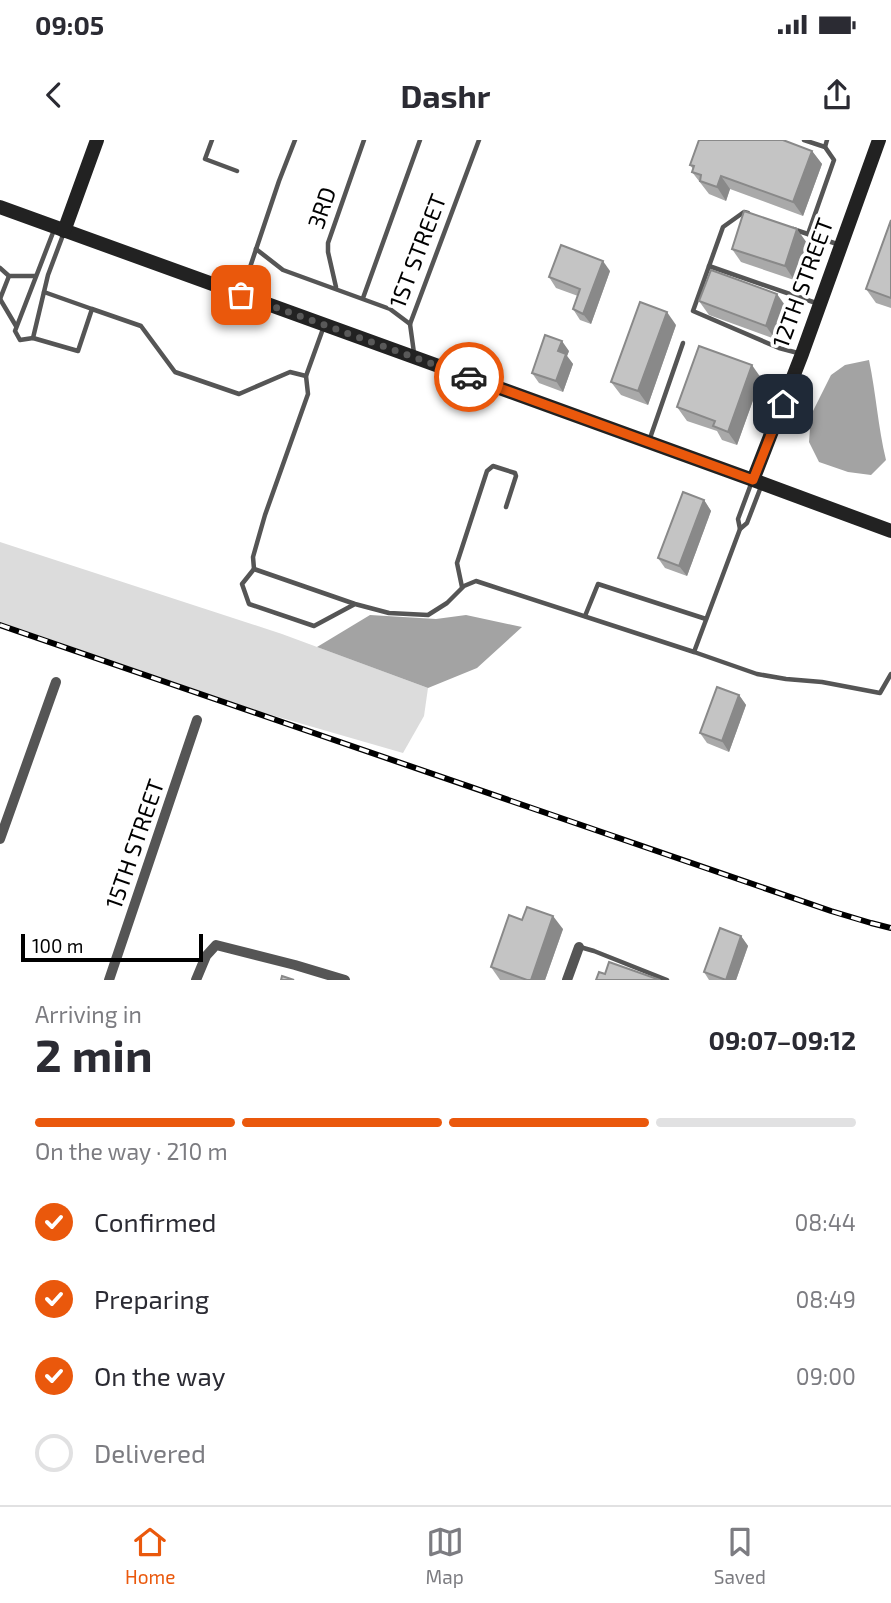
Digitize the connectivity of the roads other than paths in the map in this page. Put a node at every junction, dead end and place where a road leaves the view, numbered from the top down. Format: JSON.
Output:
{"nodes":[{"id":1,"x":97,"y":140,"type":"edge"},
{"id":2,"x":212,"y":140,"type":"edge"},
{"id":3,"x":295,"y":140,"type":"edge"},
{"id":4,"x":364,"y":140,"type":"edge"},
{"id":5,"x":420,"y":140,"type":"edge"},
{"id":6,"x":479,"y":140,"type":"edge"},
{"id":7,"x":804,"y":140,"type":"edge"},
{"id":8,"x":828,"y":140,"type":"edge"},
{"id":9,"x":879,"y":140,"type":"edge"},
{"id":10,"x":825,"y":148,"type":"junction"},
{"id":11,"x":237,"y":172,"type":"dead end"},
{"id":12,"x":0,"y":208,"type":"edge"},
{"id":13,"x":757,"y":216,"type":"edge"},
{"id":14,"x":782,"y":225,"type":"edge"},
{"id":15,"x":60,"y":229,"type":"junction"},
{"id":16,"x":808,"y":234,"type":"junction"},
{"id":17,"x":841,"y":246,"type":"junction"},
{"id":18,"x":256,"y":249,"type":"junction"},
{"id":19,"x":709,"y":266,"type":"junction"},
{"id":20,"x":0,"y":268,"type":"edge"},
{"id":21,"x":9,"y":276,"type":"junction"},
{"id":22,"x":35,"y":276,"type":"junction"},
{"id":23,"x":337,"y":288,"type":"junction"},
{"id":24,"x":44,"y":292,"type":"junction"},
{"id":25,"x":241,"y":295,"type":"junction"},
{"id":26,"x":363,"y":298,"type":"junction"},
{"id":27,"x":0,"y":299,"type":"edge"},
{"id":28,"x":820,"y":305,"type":"junction"},
{"id":29,"x":92,"y":309,"type":"junction"},
{"id":30,"x":410,"y":324,"type":"junction"},
{"id":31,"x":325,"y":325,"type":"junction"},
{"id":32,"x":16,"y":326,"type":"junction"},
{"id":33,"x":33,"y":338,"type":"junction"},
{"id":34,"x":683,"y":343,"type":"dead end"},
{"id":35,"x":802,"y":354,"type":"junction"},
{"id":36,"x":414,"y":357,"type":"junction"},
{"id":37,"x":306,"y":376,"type":"junction"},
{"id":38,"x":649,"y":442,"type":"junction"},
{"id":39,"x":758,"y":481,"type":"junction"},
{"id":40,"x":506,"y":507,"type":"dead end"},
{"id":41,"x":740,"y":529,"type":"junction"},
{"id":42,"x":891,"y":531,"type":"edge"},
{"id":43,"x":254,"y":569,"type":"junction"},
{"id":44,"x":462,"y":587,"type":"junction"},
{"id":45,"x":355,"y":604,"type":"junction"},
{"id":46,"x":586,"y":616,"type":"junction"},
{"id":47,"x":706,"y":619,"type":"junction"},
{"id":48,"x":694,"y":652,"type":"junction"},
{"id":49,"x":891,"y":674,"type":"edge"},
{"id":50,"x":56,"y":682,"type":"dead end"},
{"id":51,"x":197,"y":720,"type":"dead end"},
{"id":52,"x":0,"y":839,"type":"edge"},
{"id":53,"x":579,"y":947,"type":"joint"},
{"id":54,"x":109,"y":980,"type":"edge"},
{"id":55,"x":196,"y":980,"type":"edge"},
{"id":56,"x":345,"y":980,"type":"edge"},
{"id":57,"x":567,"y":980,"type":"edge"},
{"id":58,"x":667,"y":980,"type":"edge"}],
"edges":[{"from":1,"to":15,"type":"street"},
{"from":2,"to":11,"type":"lane"},
{"from":3,"to":18,"type":"lane"},
{"from":4,"to":23,"type":"lane","name":"3RD"},
{"from":5,"to":26,"type":"lane"},
{"from":6,"to":30,"type":"lane","name":"1ST STREET"},
{"from":7,"to":10,"type":"lane"},
{"from":8,"to":10,"type":"lane"},
{"from":9,"to":17,"type":"street","name":"12TH STREET"},
{"from":10,"to":16,"type":"lane"},
{"from":12,"to":15,"type":"street"},
{"from":13,"to":19,"type":"lane"},
{"from":14,"to":16,"type":"lane"},
{"from":15,"to":22,"type":"lane"},
{"from":15,"to":24,"type":"lane"},
{"from":15,"to":25,"type":"street"},
{"from":16,"to":17,"type":"lane"},
{"from":17,"to":28,"type":"street","name":"12TH STREET"},
{"from":18,"to":23,"type":"lane","name":"1ST STREET"},
{"from":18,"to":25,"type":"lane"},
{"from":19,"to":28,"type":"lane"},
{"from":19,"to":35,"type":"lane"},
{"from":20,"to":21,"type":"lane"},
{"from":21,"to":22,"type":"lane"},
{"from":21,"to":27,"type":"lane"},
{"from":22,"to":32,"type":"lane"},
{"from":23,"to":26,"type":"lane","name":"1ST STREET"},
{"from":24,"to":29,"type":"lane"},
{"from":24,"to":33,"type":"lane"},
{"from":25,"to":31,"type":"street"},
{"from":26,"to":30,"type":"lane","name":"1ST STREET"},
{"from":27,"to":32,"type":"lane"},
{"from":28,"to":35,"type":"street","name":"12TH STREET"},
{"from":29,"to":33,"type":"lane"},
{"from":29,"to":37,"type":"lane"},
{"from":30,"to":36,"type":"lane"},
{"from":31,"to":36,"type":"street"},
{"from":31,"to":37,"type":"lane"},
{"from":32,"to":33,"type":"lane"},
{"from":34,"to":38,"type":"lane"},
{"from":35,"to":39,"type":"street","name":"12TH STREET"},
{"from":36,"to":38,"type":"street"},
{"from":37,"to":43,"type":"lane"},
{"from":38,"to":39,"type":"street"},
{"from":39,"to":41,"type":"lane"},
{"from":39,"to":41,"type":"lane"},
{"from":39,"to":42,"type":"street"},
{"from":40,"to":44,"type":"lane"},
{"from":41,"to":47,"type":"lane"},
{"from":43,"to":45,"type":"lane"},
{"from":43,"to":45,"type":"lane"},
{"from":44,"to":45,"type":"lane"},
{"from":44,"to":46,"type":"lane"},
{"from":46,"to":47,"type":"lane"},
{"from":46,"to":48,"type":"lane"},
{"from":47,"to":48,"type":"lane"},
{"from":48,"to":49,"type":"lane"},
{"from":50,"to":52,"type":"street"},
{"from":51,"to":54,"type":"street","name":"15TH STREET"},
{"from":53,"to":57,"type":"street"},
{"from":53,"to":58,"type":"lane"},
{"from":55,"to":56,"type":"street"}]}
